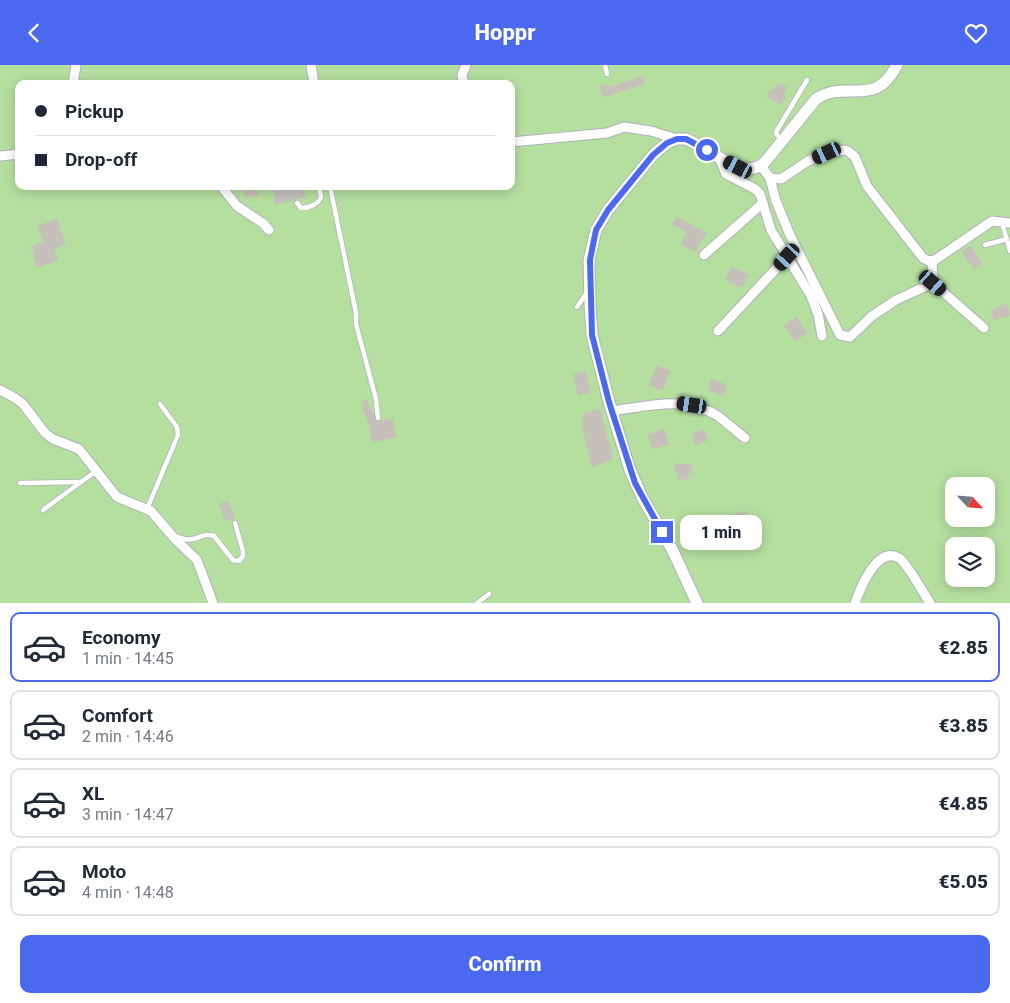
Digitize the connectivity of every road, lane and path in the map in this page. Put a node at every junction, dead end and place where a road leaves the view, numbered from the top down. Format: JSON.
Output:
{"nodes":[{"id":1,"x":76,"y":65,"type":"edge"},
{"id":2,"x":312,"y":65,"type":"edge"},
{"id":3,"x":466,"y":65,"type":"edge"},
{"id":4,"x":605,"y":65,"type":"edge"},
{"id":5,"x":897,"y":65,"type":"edge"},
{"id":6,"x":607,"y":73,"type":"dead end"},
{"id":7,"x":73,"y":80,"type":"edge"},
{"id":8,"x":314,"y":80,"type":"edge"},
{"id":9,"x":463,"y":80,"type":"edge"},
{"id":10,"x":807,"y":80,"type":"dead end"},
{"id":11,"x":677,"y":139,"type":"junction"},
{"id":12,"x":782,"y":140,"type":"junction"},
{"id":13,"x":515,"y":142,"type":"edge"},
{"id":14,"x":15,"y":154,"type":"edge"},
{"id":15,"x":0,"y":156,"type":"edge"},
{"id":16,"x":720,"y":157,"type":"junction"},
{"id":17,"x":761,"y":166,"type":"junction"},
{"id":18,"x":770,"y":178,"type":"junction"},
{"id":19,"x":224,"y":190,"type":"edge"},
{"id":20,"x":320,"y":190,"type":"edge"},
{"id":21,"x":331,"y":190,"type":"edge"},
{"id":22,"x":298,"y":203,"type":"dead end"},
{"id":23,"x":763,"y":203,"type":"junction"},
{"id":24,"x":1006,"y":222,"type":"edge"},
{"id":25,"x":269,"y":230,"type":"dead end"},
{"id":26,"x":1007,"y":239,"type":"junction"},
{"id":27,"x":985,"y":245,"type":"dead end"},
{"id":28,"x":1010,"y":251,"type":"edge"},
{"id":29,"x":704,"y":255,"type":"dead end"},
{"id":30,"x":787,"y":257,"type":"junction"},
{"id":31,"x":932,"y":262,"type":"junction"},
{"id":32,"x":933,"y":283,"type":"junction"},
{"id":33,"x":590,"y":288,"type":"junction"},
{"id":34,"x":577,"y":307,"type":"dead end"},
{"id":35,"x":984,"y":328,"type":"dead end"},
{"id":36,"x":718,"y":331,"type":"dead end"},
{"id":37,"x":822,"y":335,"type":"dead end"},
{"id":38,"x":0,"y":390,"type":"edge"},
{"id":39,"x":160,"y":404,"type":"dead end"},
{"id":40,"x":612,"y":411,"type":"junction"},
{"id":41,"x":378,"y":418,"type":"dead end"},
{"id":42,"x":745,"y":438,"type":"dead end"},
{"id":43,"x":96,"y":471,"type":"junction"},
{"id":44,"x":82,"y":482,"type":"junction"},
{"id":45,"x":20,"y":483,"type":"dead end"},
{"id":46,"x":147,"y":509,"type":"junction"},
{"id":47,"x":43,"y":510,"type":"dead end"},
{"id":48,"x":234,"y":523,"type":"dead end"},
{"id":49,"x":168,"y":532,"type":"junction"},
{"id":50,"x":489,"y":594,"type":"dead end"},
{"id":51,"x":213,"y":603,"type":"edge"},
{"id":52,"x":477,"y":603,"type":"edge"},
{"id":53,"x":697,"y":603,"type":"edge"},
{"id":54,"x":856,"y":603,"type":"edge"},
{"id":55,"x":930,"y":603,"type":"edge"}],
"edges":[{"from":1,"to":7,"type":"street"},
{"from":2,"to":8,"type":"street"},
{"from":3,"to":9,"type":"street"},
{"from":4,"to":6,"type":"lane"},
{"from":5,"to":12,"type":"main road"},
{"from":10,"to":12,"type":"lane"},
{"from":11,"to":13,"type":"street"},
{"from":11,"to":16,"type":"main road"},
{"from":11,"to":33,"type":"main road"},
{"from":12,"to":17,"type":"main road"},
{"from":14,"to":15,"type":"street"},
{"from":16,"to":17,"type":"main road"},
{"from":16,"to":23,"type":"street"},
{"from":17,"to":18,"type":"street"},
{"from":18,"to":31,"type":"street"},
{"from":18,"to":32,"type":"street"},
{"from":19,"to":25,"type":"street"},
{"from":20,"to":22,"type":"lane"},
{"from":21,"to":41,"type":"lane"},
{"from":23,"to":29,"type":"street"},
{"from":23,"to":30,"type":"street"},
{"from":24,"to":26,"type":"lane"},
{"from":24,"to":31,"type":"street"},
{"from":26,"to":27,"type":"lane"},
{"from":26,"to":28,"type":"lane"},
{"from":30,"to":36,"type":"street"},
{"from":30,"to":37,"type":"street"},
{"from":31,"to":32,"type":"street"},
{"from":32,"to":35,"type":"street"},
{"from":33,"to":34,"type":"lane"},
{"from":33,"to":40,"type":"main road"},
{"from":38,"to":43,"type":"street"},
{"from":39,"to":46,"type":"lane"},
{"from":40,"to":42,"type":"street"},
{"from":40,"to":53,"type":"main road"},
{"from":43,"to":44,"type":"lane"},
{"from":43,"to":46,"type":"street"},
{"from":44,"to":45,"type":"lane"},
{"from":44,"to":47,"type":"lane"},
{"from":46,"to":49,"type":"street"},
{"from":48,"to":49,"type":"lane"},
{"from":49,"to":51,"type":"street"},
{"from":50,"to":52,"type":"lane"},
{"from":54,"to":55,"type":"street"}]}
